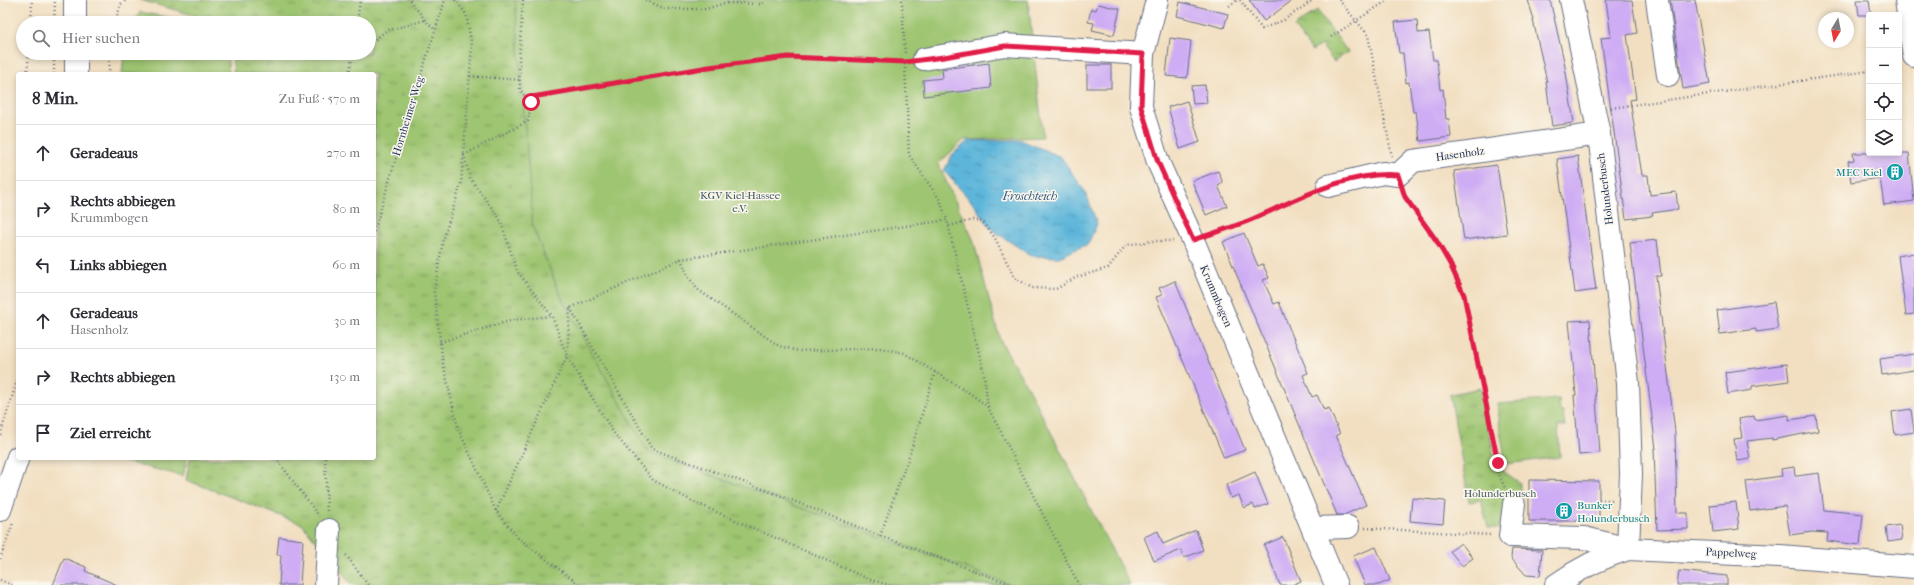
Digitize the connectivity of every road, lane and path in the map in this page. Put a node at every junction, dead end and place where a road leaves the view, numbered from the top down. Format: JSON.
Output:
{"nodes":[{"id":1,"x":32,"y":0,"type":"edge"},
{"id":2,"x":55,"y":0,"type":"edge"},
{"id":3,"x":75,"y":0,"type":"edge"},
{"id":4,"x":126,"y":0,"type":"edge"},
{"id":5,"x":360,"y":0,"type":"edge"},
{"id":6,"x":410,"y":0,"type":"edge"},
{"id":7,"x":445,"y":0,"type":"edge"},
{"id":8,"x":455,"y":0,"type":"edge"},
{"id":9,"x":523,"y":0,"type":"edge"},
{"id":10,"x":646,"y":0,"type":"edge"},
{"id":11,"x":765,"y":0,"type":"edge"},
{"id":12,"x":902,"y":0,"type":"edge"},
{"id":13,"x":1157,"y":0,"type":"edge"},
{"id":14,"x":1239,"y":0,"type":"edge"},
{"id":15,"x":1313,"y":0,"type":"edge"},
{"id":16,"x":1339,"y":0,"type":"edge"},
{"id":17,"x":1388,"y":0,"type":"edge"},
{"id":18,"x":1571,"y":0,"type":"edge"},
{"id":19,"x":1657,"y":0,"type":"edge"},
{"id":20,"x":1906,"y":0,"type":"edge"},
{"id":21,"x":1229,"y":6,"type":"dead end"},
{"id":22,"x":31,"y":16,"type":"edge"},
{"id":23,"x":54,"y":16,"type":"edge"},
{"id":24,"x":75,"y":16,"type":"edge"},
{"id":25,"x":117,"y":16,"type":"edge"},
{"id":26,"x":358,"y":16,"type":"edge"},
{"id":27,"x":425,"y":20,"type":"junction"},
{"id":28,"x":1356,"y":21,"type":"junction"},
{"id":29,"x":435,"y":30,"type":"junction"},
{"id":30,"x":1331,"y":37,"type":"dead end"},
{"id":31,"x":376,"y":39,"type":"edge"},
{"id":32,"x":1143,"y":54,"type":"junction"},
{"id":33,"x":1914,"y":56,"type":"edge"},
{"id":34,"x":28,"y":60,"type":"edge"},
{"id":35,"x":54,"y":60,"type":"edge"},
{"id":36,"x":76,"y":60,"type":"edge"},
{"id":37,"x":110,"y":60,"type":"edge"},
{"id":38,"x":352,"y":60,"type":"edge"},
{"id":39,"x":914,"y":61,"type":"junction"},
{"id":40,"x":1866,"y":71,"type":"edge"},
{"id":41,"x":27,"y":72,"type":"edge"},
{"id":42,"x":54,"y":72,"type":"edge"},
{"id":43,"x":76,"y":72,"type":"edge"},
{"id":44,"x":109,"y":72,"type":"edge"},
{"id":45,"x":349,"y":72,"type":"edge"},
{"id":46,"x":1668,"y":75,"type":"dead end"},
{"id":47,"x":470,"y":76,"type":"junction"},
{"id":48,"x":520,"y":80,"type":"junction"},
{"id":49,"x":532,"y":97,"type":"junction"},
{"id":50,"x":1595,"y":111,"type":"junction"},
{"id":51,"x":1599,"y":134,"type":"junction"},
{"id":52,"x":464,"y":155,"type":"junction"},
{"id":53,"x":1398,"y":175,"type":"junction"},
{"id":54,"x":1328,"y":186,"type":"joint"},
{"id":55,"x":947,"y":220,"type":"junction"},
{"id":56,"x":376,"y":225,"type":"edge"},
{"id":57,"x":949,"y":226,"type":"junction"},
{"id":58,"x":1193,"y":240,"type":"junction"},
{"id":59,"x":681,"y":259,"type":"junction"},
{"id":60,"x":570,"y":308,"type":"junction"},
{"id":61,"x":552,"y":316,"type":"junction"},
{"id":62,"x":440,"y":342,"type":"junction"},
{"id":63,"x":567,"y":356,"type":"junction"},
{"id":64,"x":935,"y":372,"type":"junction"},
{"id":65,"x":16,"y":384,"type":"edge"},
{"id":66,"x":988,"y":407,"type":"junction"},
{"id":67,"x":0,"y":435,"type":"edge"},
{"id":68,"x":17,"y":460,"type":"edge"},
{"id":69,"x":277,"y":460,"type":"edge"},
{"id":70,"x":325,"y":460,"type":"edge"},
{"id":71,"x":1514,"y":504,"type":"joint"},
{"id":72,"x":496,"y":511,"type":"junction"},
{"id":73,"x":7,"y":516,"type":"edge"},
{"id":74,"x":1348,"y":527,"type":"joint"},
{"id":75,"x":1312,"y":528,"type":"junction"},
{"id":76,"x":329,"y":530,"type":"junction"},
{"id":77,"x":880,"y":536,"type":"junction"},
{"id":78,"x":1510,"y":536,"type":"junction"},
{"id":79,"x":1628,"y":548,"type":"junction"},
{"id":80,"x":0,"y":559,"type":"edge"},
{"id":81,"x":1914,"y":567,"type":"edge"},
{"id":82,"x":0,"y":580,"type":"edge"},
{"id":83,"x":12,"y":585,"type":"edge"},
{"id":84,"x":326,"y":585,"type":"edge"},
{"id":85,"x":368,"y":585,"type":"edge"},
{"id":86,"x":580,"y":585,"type":"edge"},
{"id":87,"x":890,"y":585,"type":"edge"},
{"id":88,"x":1013,"y":585,"type":"edge"},
{"id":89,"x":1079,"y":585,"type":"edge"},
{"id":90,"x":1336,"y":585,"type":"edge"},
{"id":91,"x":1556,"y":585,"type":"edge"}],
"edges":[{"from":1,"to":22,"type":"path"},
{"from":2,"to":23,"type":"path"},
{"from":3,"to":24,"type":"street"},
{"from":4,"to":25,"type":"path"},
{"from":5,"to":26,"type":"path"},
{"from":6,"to":27,"type":"path"},
{"from":7,"to":29,"type":"path","name":"Hornheimer Weg"},
{"from":8,"to":47,"type":"path"},
{"from":9,"to":48,"type":"path"},
{"from":10,"to":11,"type":"path"},
{"from":12,"to":39,"type":"path"},
{"from":13,"to":32,"type":"street","name":"Krummbogen"},
{"from":14,"to":15,"type":"path"},
{"from":14,"to":21,"type":"path"},
{"from":16,"to":28,"type":"path"},
{"from":17,"to":28,"type":"path"},
{"from":18,"to":50,"type":"street","name":"Holunderbusch"},
{"from":19,"to":46,"type":"street"},
{"from":20,"to":33,"type":"street"},
{"from":27,"to":29,"type":"path"},
{"from":27,"to":31,"type":"path"},
{"from":28,"to":30,"type":"path"},
{"from":28,"to":53,"type":"path"},
{"from":29,"to":56,"type":"path","name":"Hornheimer Weg"},
{"from":32,"to":39,"type":"street"},
{"from":32,"to":58,"type":"street","name":"Krummbogen"},
{"from":34,"to":41,"type":"path"},
{"from":35,"to":42,"type":"path"},
{"from":36,"to":43,"type":"street"},
{"from":37,"to":44,"type":"path"},
{"from":38,"to":45,"type":"path"},
{"from":39,"to":49,"type":"path"},
{"from":39,"to":55,"type":"path"},
{"from":40,"to":50,"type":"path"},
{"from":47,"to":48,"type":"path"},
{"from":47,"to":52,"type":"path"},
{"from":48,"to":49,"type":"path"},
{"from":49,"to":52,"type":"path"},
{"from":50,"to":51,"type":"street","name":"Holunderbusch"},
{"from":51,"to":53,"type":"street","name":"Hasenholz"},
{"from":51,"to":79,"type":"street","name":"Holunderbusch"},
{"from":52,"to":61,"type":"path"},
{"from":52,"to":62,"type":"path"},
{"from":53,"to":54,"type":"street"},
{"from":53,"to":71,"type":"path"},
{"from":54,"to":58,"type":"path"},
{"from":55,"to":57,"type":"path"},
{"from":55,"to":59,"type":"path"},
{"from":57,"to":58,"type":"path"},
{"from":57,"to":66,"type":"path"},
{"from":58,"to":75,"type":"street","name":"Krummbogen"},
{"from":59,"to":60,"type":"path"},
{"from":59,"to":64,"type":"path"},
{"from":60,"to":63,"type":"path"},
{"from":60,"to":77,"type":"path"},
{"from":61,"to":62,"type":"path"},
{"from":61,"to":63,"type":"path"},
{"from":62,"to":72,"type":"path"},
{"from":63,"to":72,"type":"path"},
{"from":63,"to":87,"type":"path"},
{"from":64,"to":66,"type":"path"},
{"from":64,"to":77,"type":"path"},
{"from":65,"to":67,"type":"path"},
{"from":66,"to":89,"type":"path"},
{"from":68,"to":73,"type":"street"},
{"from":69,"to":76,"type":"path"},
{"from":70,"to":76,"type":"path"},
{"from":71,"to":78,"type":"street"},
{"from":72,"to":86,"type":"path"},
{"from":73,"to":80,"type":"path"},
{"from":74,"to":75,"type":"street"},
{"from":74,"to":78,"type":"path"},
{"from":75,"to":90,"type":"street","name":"Krummbogen"},
{"from":76,"to":84,"type":"street"},
{"from":76,"to":85,"type":"path"},
{"from":77,"to":88,"type":"path"},
{"from":78,"to":79,"type":"street"},
{"from":79,"to":81,"type":"street","name":"Pappelweg"},
{"from":79,"to":91,"type":"street","name":"Pappelweg"},
{"from":82,"to":83,"type":"path"}]}
